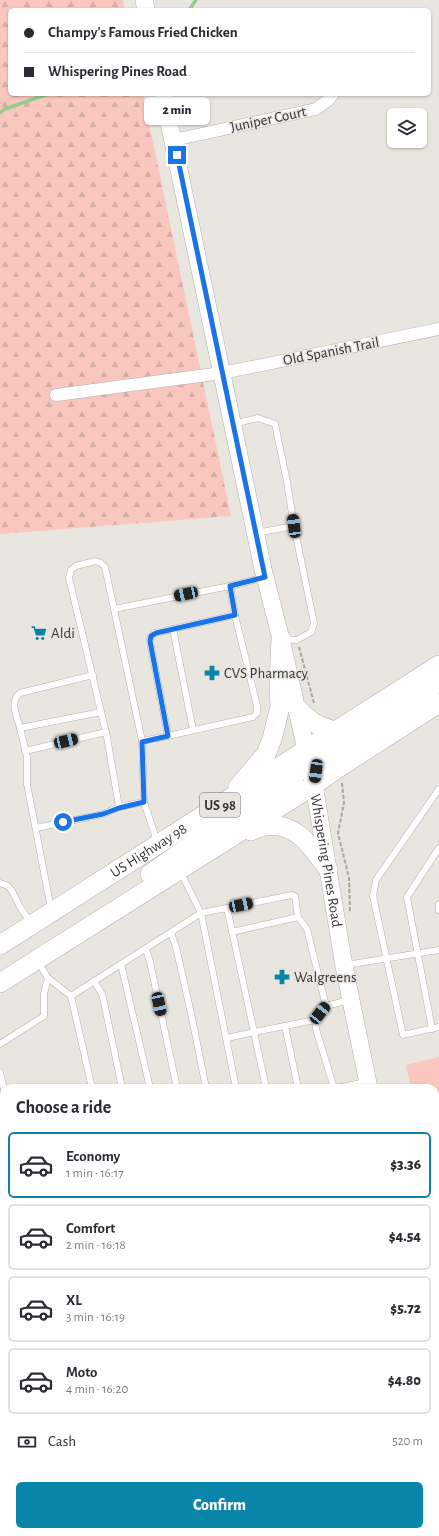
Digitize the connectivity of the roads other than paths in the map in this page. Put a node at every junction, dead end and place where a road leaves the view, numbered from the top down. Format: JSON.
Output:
{"nodes":[{"id":1,"x":163,"y":96,"type":"edge"},
{"id":2,"x":331,"y":96,"type":"edge"},
{"id":3,"x":174,"y":140,"type":"junction"},
{"id":4,"x":439,"y":329,"type":"edge"},
{"id":5,"x":222,"y":373,"type":"junction"},
{"id":6,"x":56,"y":395,"type":"dead end"},
{"id":7,"x":233,"y":424,"type":"junction"},
{"id":8,"x":294,"y":526,"type":"junction"},
{"id":9,"x":256,"y":533,"type":"junction"},
{"id":10,"x":265,"y":577,"type":"junction"},
{"id":11,"x":230,"y":586,"type":"junction"},
{"id":12,"x":114,"y":609,"type":"junction"},
{"id":13,"x":235,"y":615,"type":"junction"},
{"id":14,"x":173,"y":629,"type":"junction"},
{"id":15,"x":281,"y":639,"type":"junction"},
{"id":16,"x":439,"y":665,"type":"edge"},
{"id":17,"x":93,"y":675,"type":"junction"},
{"id":18,"x":439,"y":682,"type":"edge"},
{"id":19,"x":439,"y":703,"type":"edge"},
{"id":20,"x":297,"y":708,"type":"junction"},
{"id":21,"x":101,"y":712,"type":"junction"},
{"id":22,"x":20,"y":728,"type":"junction"},
{"id":23,"x":193,"y":730,"type":"junction"},
{"id":24,"x":335,"y":731,"type":"junction"},
{"id":25,"x":106,"y":732,"type":"junction"},
{"id":26,"x":168,"y":736,"type":"junction"},
{"id":27,"x":142,"y":742,"type":"junction"},
{"id":28,"x":306,"y":750,"type":"junction"},
{"id":29,"x":25,"y":751,"type":"junction"},
{"id":30,"x":314,"y":785,"type":"junction"},
{"id":31,"x":439,"y":789,"type":"edge"},
{"id":32,"x":227,"y":801,"type":"junction"},
{"id":33,"x":144,"y":802,"type":"junction"},
{"id":34,"x":119,"y":808,"type":"junction"},
{"id":35,"x":36,"y":828,"type":"junction"},
{"id":36,"x":229,"y":839,"type":"junction"},
{"id":37,"x":159,"y":844,"type":"junction"},
{"id":38,"x":439,"y":848,"type":"edge"},
{"id":39,"x":328,"y":869,"type":"junction"},
{"id":40,"x":179,"y":870,"type":"junction"},
{"id":41,"x":0,"y":884,"type":"edge"},
{"id":42,"x":439,"y":904,"type":"edge"},
{"id":43,"x":227,"y":908,"type":"junction"},
{"id":44,"x":439,"y":910,"type":"edge"},
{"id":45,"x":51,"y":912,"type":"junction"},
{"id":46,"x":202,"y":913,"type":"junction"},
{"id":47,"x":298,"y":917,"type":"junction"},
{"id":48,"x":32,"y":924,"type":"junction"},
{"id":49,"x":89,"y":927,"type":"junction"},
{"id":50,"x":232,"y":932,"type":"junction"},
{"id":51,"x":171,"y":933,"type":"junction"},
{"id":52,"x":0,"y":945,"type":"edge"},
{"id":53,"x":146,"y":949,"type":"junction"},
{"id":54,"x":439,"y":950,"type":"edge"},
{"id":55,"x":417,"y":954,"type":"junction"},
{"id":56,"x":387,"y":959,"type":"junction"},
{"id":57,"x":37,"y":960,"type":"junction"},
{"id":58,"x":121,"y":964,"type":"junction"},
{"id":59,"x":344,"y":966,"type":"junction"},
{"id":60,"x":48,"y":978,"type":"junction"},
{"id":61,"x":94,"y":981,"type":"junction"},
{"id":62,"x":0,"y":983,"type":"edge"},
{"id":63,"x":71,"y":996,"type":"junction"},
{"id":64,"x":351,"y":1000,"type":"junction"},
{"id":65,"x":326,"y":1006,"type":"junction"},
{"id":66,"x":315,"y":1020,"type":"junction"},
{"id":67,"x":285,"y":1026,"type":"junction"},
{"id":68,"x":439,"y":1027,"type":"edge"},
{"id":69,"x":432,"y":1029,"type":"junction"},
{"id":70,"x":254,"y":1032,"type":"junction"},
{"id":71,"x":226,"y":1038,"type":"junction"},
{"id":72,"x":0,"y":1044,"type":"edge"},
{"id":73,"x":0,"y":1072,"type":"edge"},
{"id":74,"x":3,"y":1084,"type":"edge"},
{"id":75,"x":91,"y":1084,"type":"edge"},
{"id":76,"x":121,"y":1084,"type":"edge"},
{"id":77,"x":149,"y":1084,"type":"edge"},
{"id":78,"x":176,"y":1084,"type":"edge"},
{"id":79,"x":205,"y":1084,"type":"edge"},
{"id":80,"x":235,"y":1084,"type":"edge"},
{"id":81,"x":265,"y":1084,"type":"edge"},
{"id":82,"x":297,"y":1084,"type":"edge"},
{"id":83,"x":334,"y":1084,"type":"edge"},
{"id":84,"x":368,"y":1084,"type":"edge"}],
"edges":[{"from":1,"to":3,"type":"street","name":"Whispering Pines Road"},
{"from":2,"to":3,"type":"street","name":"Juniper Court"},
{"from":3,"to":5,"type":"street","name":"Whispering Pines Road"},
{"from":4,"to":5,"type":"street","name":"Old Spanish Trail"},
{"from":5,"to":6,"type":"street","name":"Old Spanish Trail"},
{"from":5,"to":7,"type":"street","name":"Whispering Pines Road"},
{"from":7,"to":8,"type":"lane"},
{"from":7,"to":9,"type":"street","name":"Whispering Pines Road"},
{"from":8,"to":9,"type":"lane"},
{"from":8,"to":15,"type":"lane"},
{"from":9,"to":10,"type":"street","name":"Whispering Pines Road"},
{"from":10,"to":11,"type":"lane"},
{"from":10,"to":15,"type":"street","name":"Whispering Pines Road"},
{"from":11,"to":12,"type":"lane"},
{"from":11,"to":13,"type":"lane"},
{"from":12,"to":17,"type":"lane"},
{"from":12,"to":27,"type":"lane"},
{"from":13,"to":14,"type":"lane"},
{"from":13,"to":23,"type":"lane"},
{"from":14,"to":23,"type":"lane"},
{"from":14,"to":26,"type":"lane"},
{"from":15,"to":20,"type":"street","name":"Whispering Pines Road"},
{"from":15,"to":32,"type":"main road"},
{"from":16,"to":24,"type":"main road","name":"US Highway 98","number":"US 98"},
{"from":17,"to":21,"type":"lane"},
{"from":17,"to":22,"type":"lane"},
{"from":18,"to":30,"type":"main road"},
{"from":19,"to":30,"type":"main road","number":"US 98"},
{"from":20,"to":24,"type":"main road"},
{"from":20,"to":28,"type":"street","name":"Whispering Pines Road"},
{"from":21,"to":22,"type":"lane"},
{"from":21,"to":25,"type":"lane"},
{"from":22,"to":29,"type":"lane"},
{"from":23,"to":26,"type":"lane"},
{"from":24,"to":28,"type":"main road","name":"US Highway 98","number":"US 98"},
{"from":25,"to":29,"type":"lane"},
{"from":25,"to":34,"type":"lane"},
{"from":26,"to":27,"type":"lane"},
{"from":27,"to":33,"type":"lane"},
{"from":28,"to":30,"type":"street","name":"Whispering Pines Road"},
{"from":28,"to":32,"type":"main road","name":"US Highway 98","number":"US 98"},
{"from":28,"to":49,"type":"main road"},
{"from":29,"to":35,"type":"lane"},
{"from":30,"to":36,"type":"main road","number":"US 98"},
{"from":30,"to":39,"type":"street","name":"Whispering Pines Road"},
{"from":31,"to":56,"type":"lane"},
{"from":32,"to":37,"type":"main road","name":"US Highway 98","number":"US 98"},
{"from":33,"to":34,"type":"lane"},
{"from":33,"to":37,"type":"lane"},
{"from":34,"to":35,"type":"lane"},
{"from":35,"to":45,"type":"lane"},
{"from":36,"to":39,"type":"main road"},
{"from":36,"to":40,"type":"main road","number":"US 98"},
{"from":37,"to":45,"type":"main road","name":"US Highway 98","number":"US 98"},
{"from":38,"to":55,"type":"lane"},
{"from":39,"to":59,"type":"street","name":"Whispering Pines Road"},
{"from":40,"to":46,"type":"lane"},
{"from":40,"to":49,"type":"main road","number":"US 98"},
{"from":41,"to":48,"type":"lane"},
{"from":42,"to":44,"type":"lane"},
{"from":43,"to":46,"type":"lane"},
{"from":43,"to":47,"type":"lane"},
{"from":43,"to":50,"type":"lane"},
{"from":45,"to":48,"type":"main road","name":"US Highway 98","number":"US 98"},
{"from":46,"to":51,"type":"lane"},
{"from":46,"to":71,"type":"lane"},
{"from":47,"to":50,"type":"lane"},
{"from":47,"to":65,"type":"lane"},
{"from":48,"to":52,"type":"main road","name":"US Highway 98","number":"US 98"},
{"from":49,"to":57,"type":"main road","number":"US 98"},
{"from":50,"to":70,"type":"lane"},
{"from":51,"to":53,"type":"lane"},
{"from":51,"to":79,"type":"lane"},
{"from":53,"to":58,"type":"lane"},
{"from":53,"to":78,"type":"lane"},
{"from":54,"to":55,"type":"lane"},
{"from":55,"to":56,"type":"lane"},
{"from":55,"to":69,"type":"lane"},
{"from":56,"to":59,"type":"lane"},
{"from":56,"to":69,"type":"lane"},
{"from":57,"to":60,"type":"lane"},
{"from":57,"to":62,"type":"main road","number":"US 98"},
{"from":58,"to":61,"type":"lane"},
{"from":58,"to":77,"type":"lane"},
{"from":59,"to":64,"type":"street","name":"Whispering Pines Road"},
{"from":60,"to":63,"type":"lane"},
{"from":60,"to":72,"type":"lane"},
{"from":61,"to":63,"type":"lane"},
{"from":61,"to":76,"type":"lane"},
{"from":63,"to":75,"type":"lane"},
{"from":64,"to":65,"type":"lane"},
{"from":64,"to":84,"type":"street","name":"Whispering Pines Road"},
{"from":65,"to":66,"type":"lane"},
{"from":66,"to":67,"type":"lane"},
{"from":66,"to":83,"type":"lane"},
{"from":67,"to":70,"type":"lane"},
{"from":67,"to":82,"type":"lane"},
{"from":68,"to":69,"type":"lane"},
{"from":70,"to":71,"type":"lane"},
{"from":70,"to":81,"type":"lane"},
{"from":71,"to":80,"type":"lane"},
{"from":73,"to":74,"type":"lane"}]}
